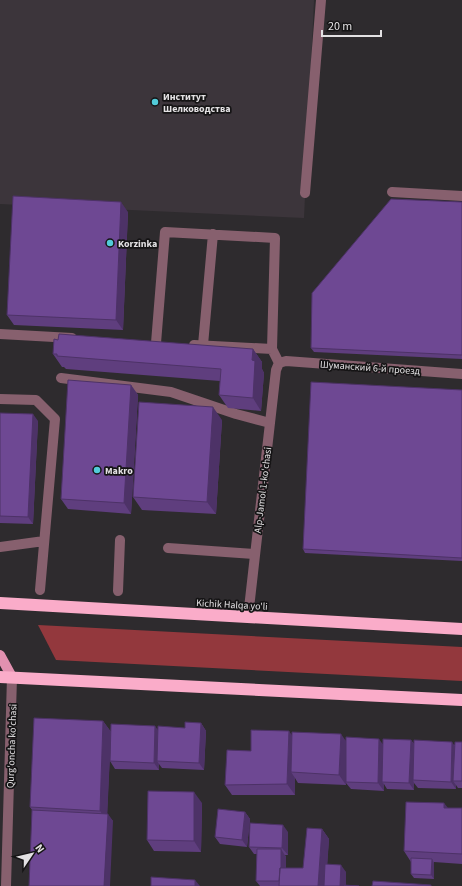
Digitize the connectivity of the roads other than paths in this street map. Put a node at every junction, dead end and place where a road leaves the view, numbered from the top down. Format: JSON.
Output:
{"nodes":[{"id":1,"x":321,"y":0,"type":"edge"},
{"id":2,"x":392,"y":192,"type":"dead end"},
{"id":3,"x":305,"y":193,"type":"dead end"},
{"id":4,"x":462,"y":196,"type":"edge"},
{"id":5,"x":212,"y":234,"type":"junction"},
{"id":6,"x":0,"y":334,"type":"edge"},
{"id":7,"x":86,"y":339,"type":"edge"},
{"id":8,"x":156,"y":343,"type":"edge"},
{"id":9,"x":180,"y":344,"type":"edge"},
{"id":10,"x":203,"y":345,"type":"junction"},
{"id":11,"x":272,"y":349,"type":"junction"},
{"id":12,"x":279,"y":364,"type":"junction"},
{"id":13,"x":462,"y":374,"type":"edge"},
{"id":14,"x":61,"y":378,"type":"dead end"},
{"id":15,"x":0,"y":399,"type":"edge"},
{"id":16,"x":270,"y":423,"type":"junction"},
{"id":17,"x":120,"y":540,"type":"dead end"},
{"id":18,"x":44,"y":541,"type":"junction"},
{"id":19,"x":0,"y":547,"type":"edge"},
{"id":20,"x":168,"y":548,"type":"dead end"},
{"id":21,"x":254,"y":554,"type":"junction"},
{"id":22,"x":40,"y":590,"type":"dead end"},
{"id":23,"x":118,"y":591,"type":"dead end"},
{"id":24,"x":0,"y":603,"type":"edge"},
{"id":25,"x":248,"y":617,"type":"junction"},
{"id":26,"x":462,"y":629,"type":"edge"},
{"id":27,"x":0,"y":655,"type":"edge"},
{"id":28,"x":0,"y":677,"type":"edge"},
{"id":29,"x":12,"y":677,"type":"junction"},
{"id":30,"x":462,"y":700,"type":"edge"},
{"id":31,"x":6,"y":886,"type":"edge"}],
"edges":[{"from":1,"to":3,"type":"street"},
{"from":2,"to":4,"type":"street"},
{"from":5,"to":8,"type":"street"},
{"from":5,"to":10,"type":"street"},
{"from":5,"to":11,"type":"street"},
{"from":6,"to":7,"type":"street"},
{"from":9,"to":10,"type":"street"},
{"from":10,"to":11,"type":"street"},
{"from":11,"to":12,"type":"street"},
{"from":12,"to":13,"type":"street","name":"Шуманский 6-й проезд"},
{"from":12,"to":16,"type":"street","name":"Alp-Jamol 1-ko'chasi"},
{"from":14,"to":16,"type":"street"},
{"from":15,"to":18,"type":"street"},
{"from":16,"to":21,"type":"street","name":"Alp-Jamol 1-ko'chasi"},
{"from":17,"to":23,"type":"street"},
{"from":18,"to":19,"type":"street"},
{"from":18,"to":22,"type":"street"},
{"from":20,"to":21,"type":"street"},
{"from":21,"to":25,"type":"street","name":"Alp-Jamol 1-ko'chasi"},
{"from":24,"to":25,"type":"highway","name":"Kichik Halqa yo'li"},
{"from":25,"to":26,"type":"highway","name":"Kichik Halqa yo'li"},
{"from":27,"to":29,"type":"main road"},
{"from":28,"to":29,"type":"highway"},
{"from":29,"to":30,"type":"highway"},
{"from":29,"to":31,"type":"street","name":"Qurg'oncha ko'chasi"}]}
